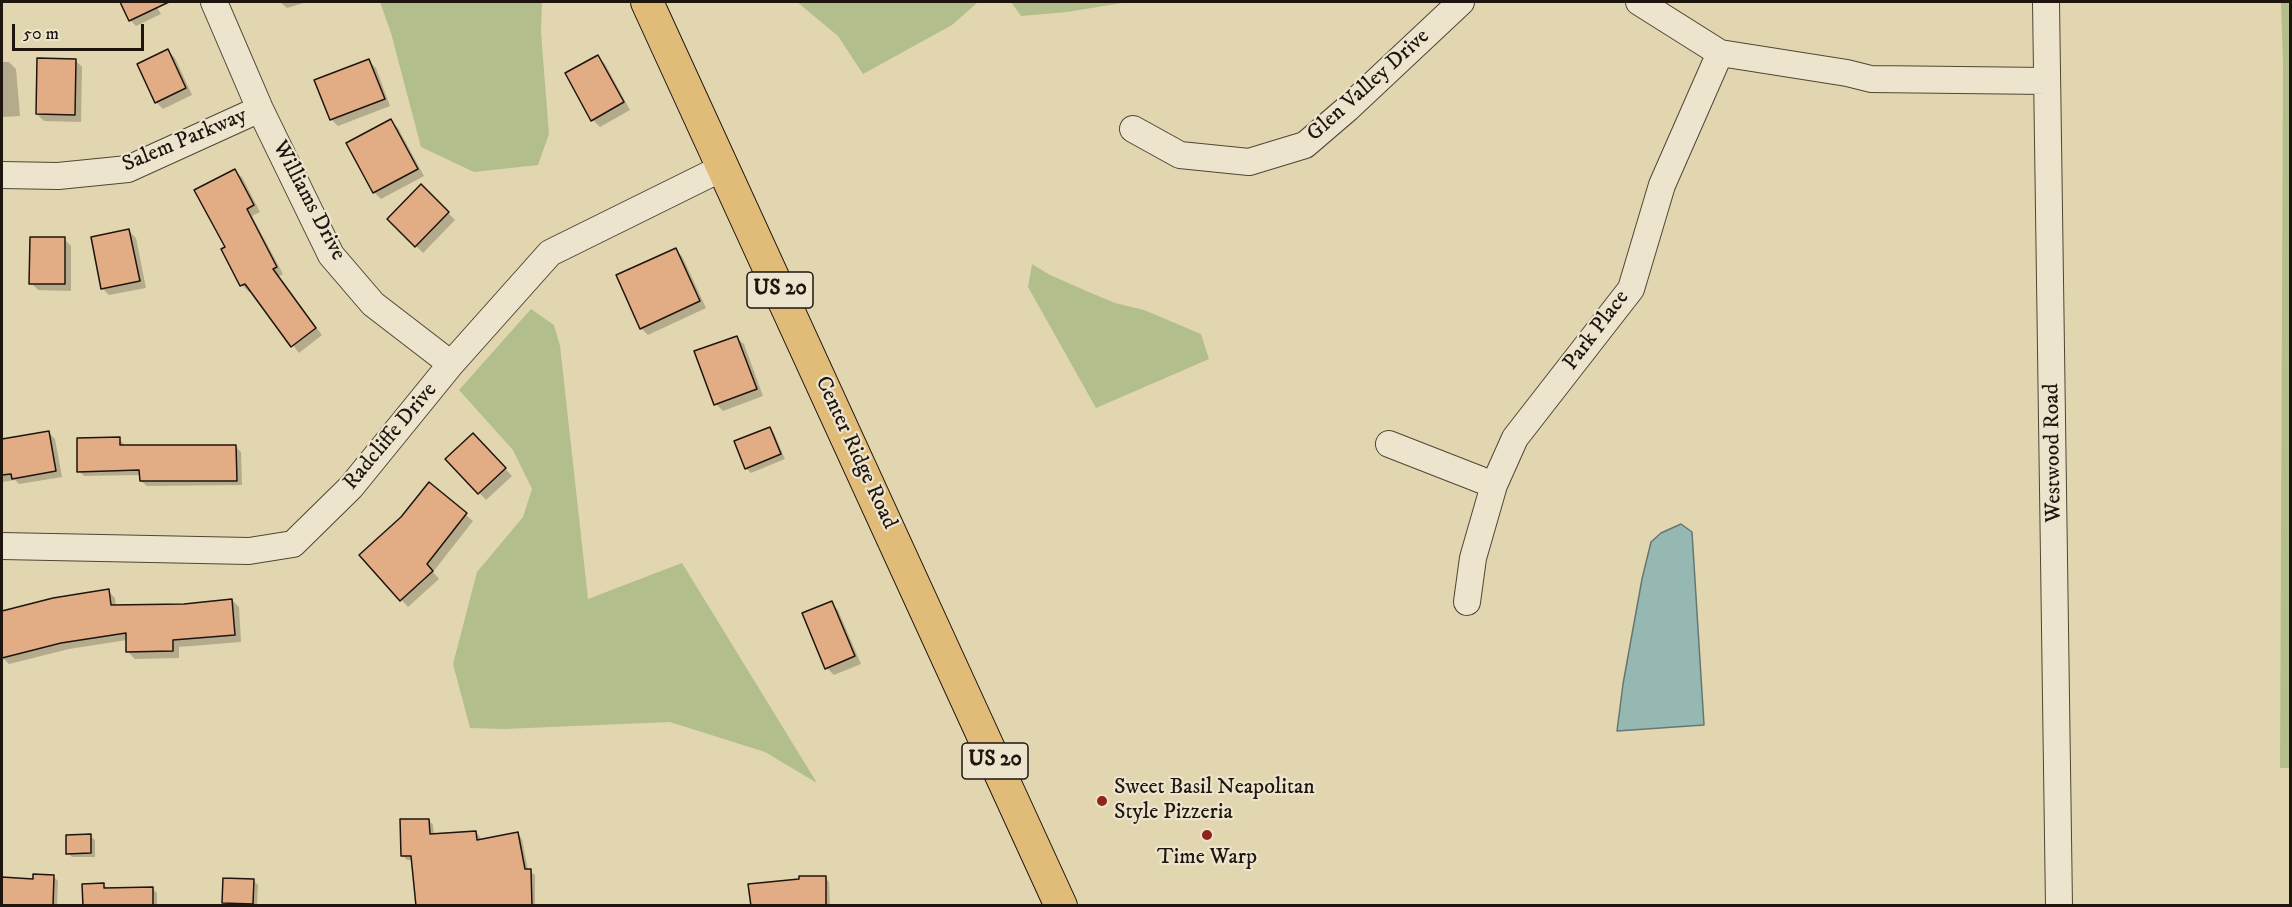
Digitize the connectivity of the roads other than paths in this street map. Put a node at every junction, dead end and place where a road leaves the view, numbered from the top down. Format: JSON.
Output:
{"nodes":[{"id":1,"x":214,"y":2,"type":"edge"},
{"id":2,"x":647,"y":2,"type":"edge"},
{"id":3,"x":1461,"y":2,"type":"edge"},
{"id":4,"x":1639,"y":2,"type":"edge"},
{"id":5,"x":2046,"y":2,"type":"edge"},
{"id":6,"x":1720,"y":53,"type":"junction"},
{"id":7,"x":2047,"y":81,"type":"junction"},
{"id":8,"x":260,"y":109,"type":"junction"},
{"id":9,"x":1133,"y":129,"type":"dead end"},
{"id":10,"x":724,"y":167,"type":"junction"},
{"id":11,"x":2,"y":175,"type":"edge"},
{"id":12,"x":451,"y":364,"type":"junction"},
{"id":13,"x":1389,"y":444,"type":"dead end"},
{"id":14,"x":1494,"y":484,"type":"junction"},
{"id":15,"x":2,"y":546,"type":"edge"},
{"id":16,"x":1467,"y":602,"type":"dead end"},
{"id":17,"x":1061,"y":906,"type":"edge"},
{"id":18,"x":2059,"y":906,"type":"edge"}],
"edges":[{"from":1,"to":8,"type":"street","name":"Williams Drive"},
{"from":2,"to":10,"type":"main road","name":"Center Ridge Road","number":"US 20"},
{"from":3,"to":9,"type":"street","name":"Glen Valley Drive"},
{"from":4,"to":6,"type":"street"},
{"from":5,"to":7,"type":"street","name":"Westwood Road"},
{"from":6,"to":7,"type":"street"},
{"from":6,"to":14,"type":"street","name":"Park Place"},
{"from":7,"to":18,"type":"street","name":"Westwood Road"},
{"from":8,"to":11,"type":"street","name":"Salem Parkway"},
{"from":8,"to":12,"type":"street","name":"Williams Drive"},
{"from":10,"to":12,"type":"street","name":"Radcliffe Drive"},
{"from":10,"to":17,"type":"main road","name":"Center Ridge Road","number":"US 20"},
{"from":12,"to":15,"type":"street","name":"Radcliffe Drive"},
{"from":13,"to":14,"type":"street"},
{"from":14,"to":16,"type":"street","name":"Park Place"}]}
